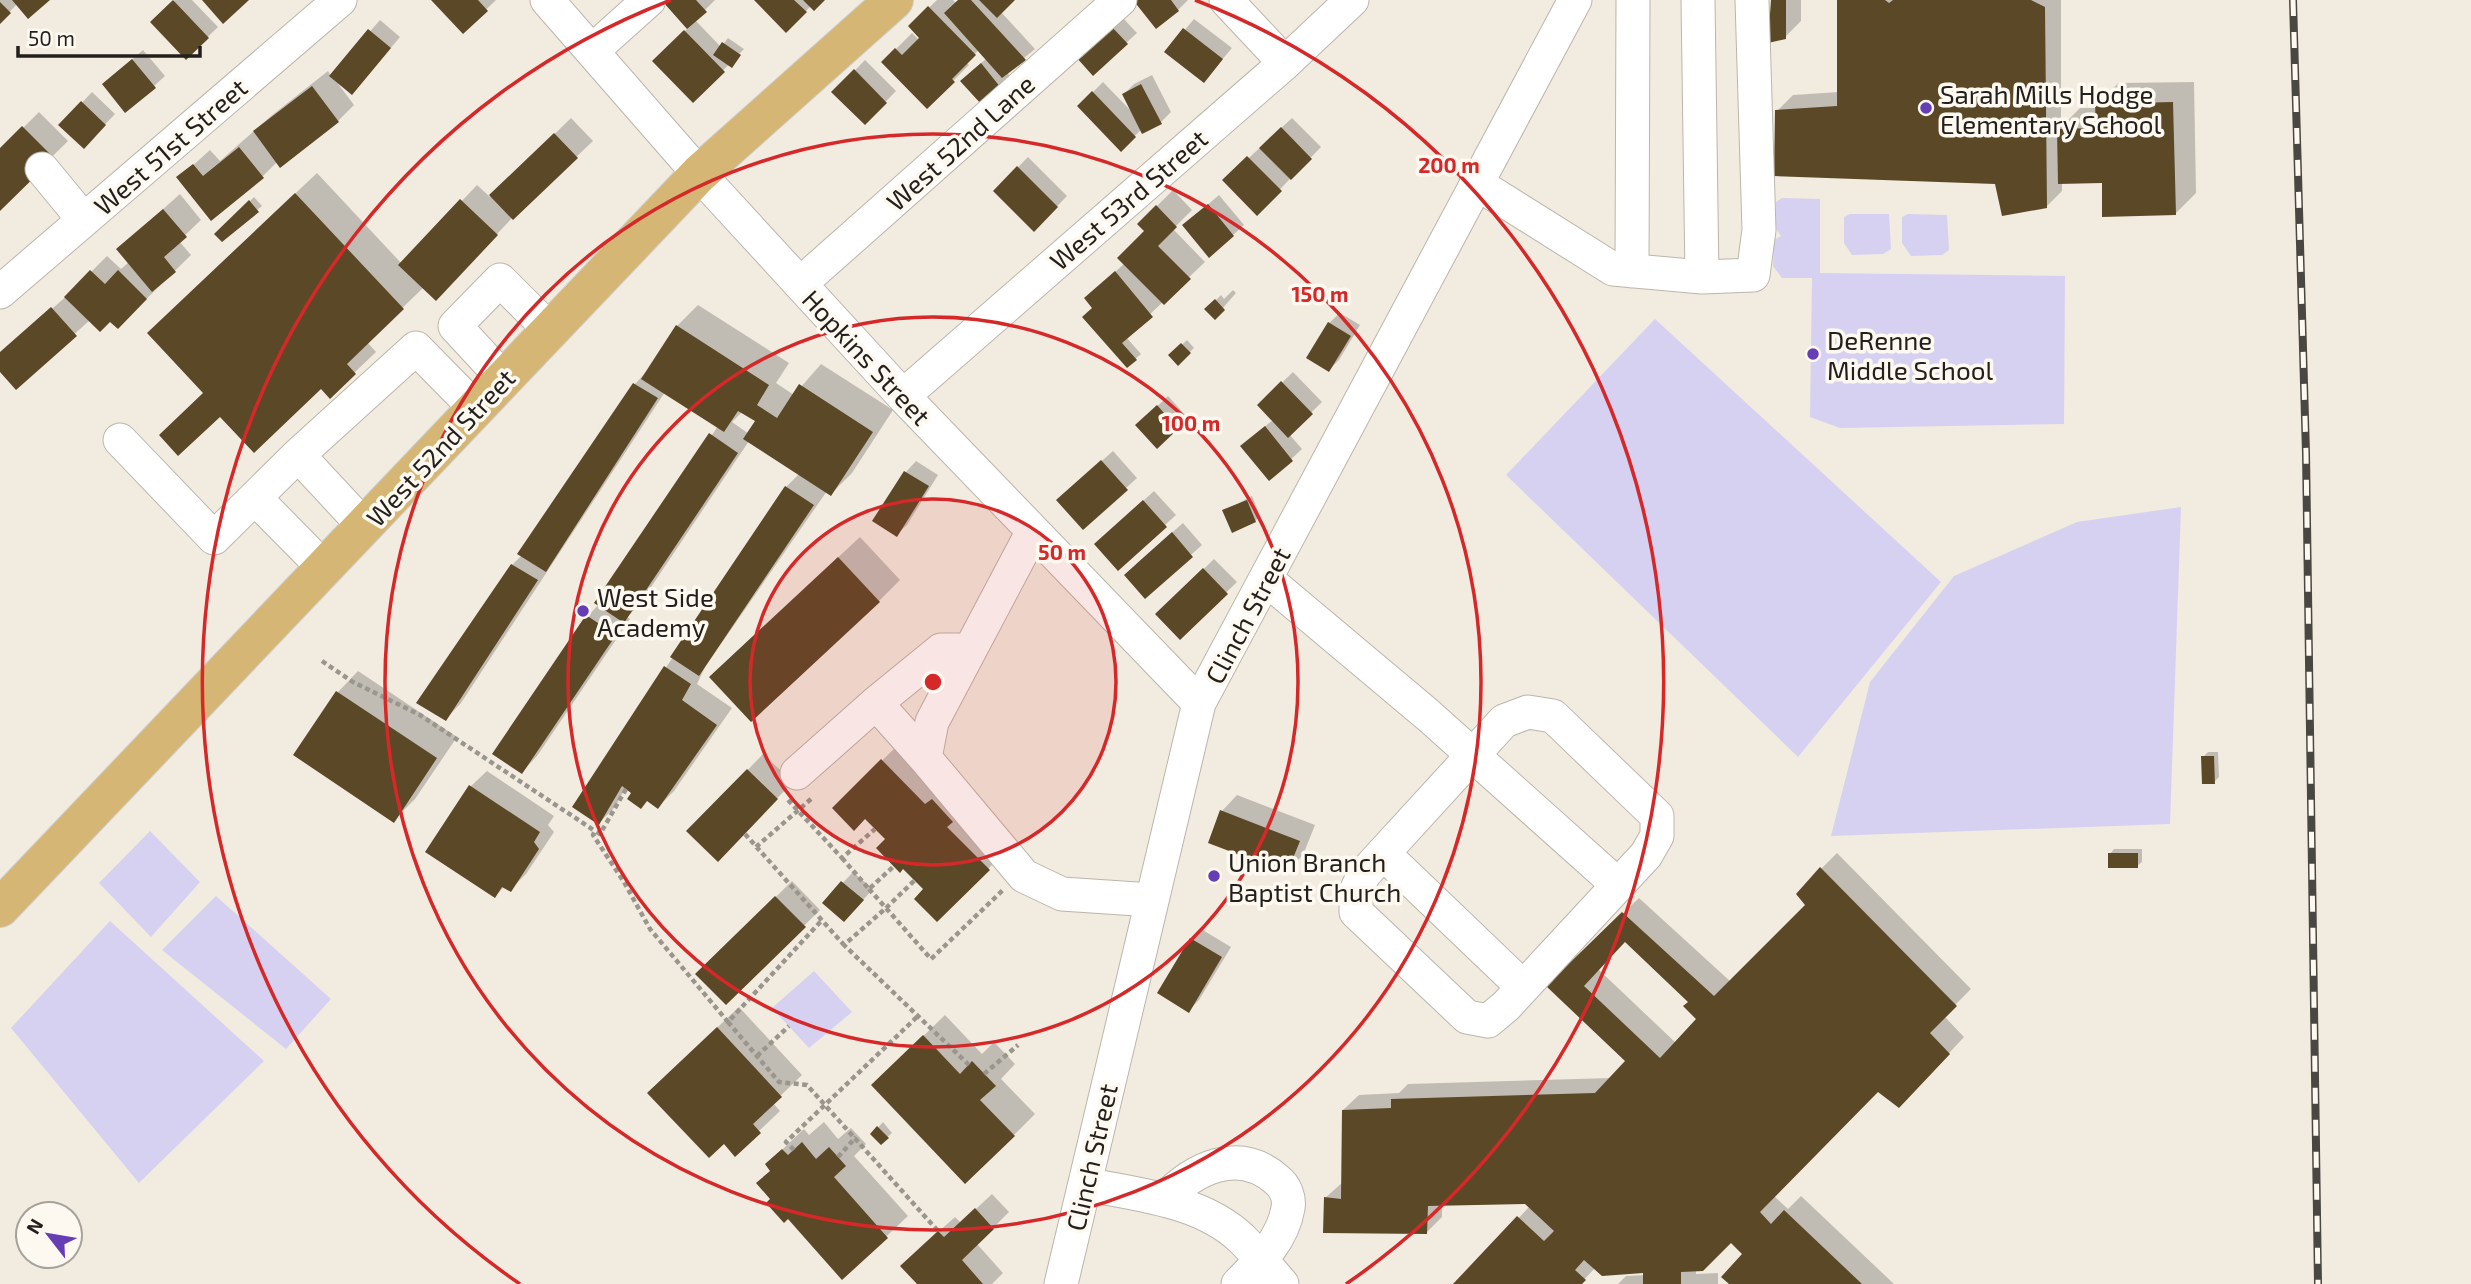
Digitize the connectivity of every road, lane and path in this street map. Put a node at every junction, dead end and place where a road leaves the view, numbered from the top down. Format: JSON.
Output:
{"nodes":[{"id":1,"x":340,"y":0,"type":"edge"},
{"id":2,"x":547,"y":0,"type":"edge"},
{"id":3,"x":649,"y":0,"type":"edge"},
{"id":4,"x":894,"y":0,"type":"edge"},
{"id":5,"x":1120,"y":0,"type":"edge"},
{"id":6,"x":1226,"y":0,"type":"edge"},
{"id":7,"x":1352,"y":0,"type":"edge"},
{"id":8,"x":1575,"y":0,"type":"edge"},
{"id":9,"x":1633,"y":0,"type":"edge"},
{"id":10,"x":1698,"y":0,"type":"edge"},
{"id":11,"x":1752,"y":0,"type":"edge"},
{"id":12,"x":592,"y":51,"type":"junction"},
{"id":13,"x":1285,"y":64,"type":"junction"},
{"id":14,"x":42,"y":169,"type":"dead end"},
{"id":15,"x":699,"y":174,"type":"junction"},
{"id":16,"x":1476,"y":183,"type":"junction"},
{"id":17,"x":84,"y":220,"type":"junction"},
{"id":18,"x":1632,"y":271,"type":"junction"},
{"id":19,"x":1702,"y":277,"type":"junction"},
{"id":20,"x":800,"y":284,"type":"junction"},
{"id":21,"x":0,"y":292,"type":"edge"},
{"id":22,"x":550,"y":330,"type":"junction"},
{"id":23,"x":504,"y":379,"type":"junction"},
{"id":24,"x":903,"y":396,"type":"junction"},
{"id":25,"x":477,"y":410,"type":"junction"},
{"id":26,"x":120,"y":440,"type":"dead end"},
{"id":27,"x":298,"y":455,"type":"junction"},
{"id":28,"x":255,"y":498,"type":"junction"},
{"id":29,"x":365,"y":527,"type":"junction"},
{"id":30,"x":1033,"y":531,"type":"junction"},
{"id":31,"x":325,"y":569,"type":"junction"},
{"id":32,"x":1266,"y":579,"type":"junction"},
{"id":33,"x":970,"y":650,"type":"junction"},
{"id":34,"x":322,"y":661,"type":"dead end"},
{"id":35,"x":1199,"y":703,"type":"junction"},
{"id":36,"x":876,"y":704,"type":"junction"},
{"id":37,"x":1473,"y":756,"type":"junction"},
{"id":38,"x":925,"y":758,"type":"junction"},
{"id":39,"x":797,"y":773,"type":"joint"},
{"id":40,"x":626,"y":789,"type":"dead end"},
{"id":41,"x":796,"y":813,"type":"junction"},
{"id":42,"x":875,"y":829,"type":"dead end"},
{"id":43,"x":595,"y":831,"type":"junction"},
{"id":44,"x":745,"y":834,"type":"dead end"},
{"id":45,"x":756,"y":847,"type":"junction"},
{"id":46,"x":1383,"y":853,"type":"junction"},
{"id":47,"x":842,"y":859,"type":"junction"},
{"id":48,"x":894,"y":866,"type":"dead end"},
{"id":49,"x":1021,"y":872,"type":"junction"},
{"id":50,"x":915,"y":880,"type":"dead end"},
{"id":51,"x":1618,"y":885,"type":"junction"},
{"id":52,"x":869,"y":889,"type":"junction"},
{"id":53,"x":1153,"y":900,"type":"junction"},
{"id":54,"x":0,"y":908,"type":"edge"},
{"id":55,"x":886,"y":908,"type":"junction"},
{"id":56,"x":822,"y":920,"type":"junction"},
{"id":57,"x":844,"y":945,"type":"junction"},
{"id":58,"x":1523,"y":987,"type":"junction"},
{"id":59,"x":918,"y":1016,"type":"junction"},
{"id":60,"x":728,"y":1022,"type":"junction"},
{"id":61,"x":789,"y":1026,"type":"dead end"},
{"id":62,"x":1018,"y":1045,"type":"dead end"},
{"id":63,"x":757,"y":1056,"type":"junction"},
{"id":64,"x":969,"y":1065,"type":"dead end"},
{"id":65,"x":984,"y":1074,"type":"dead end"},
{"id":66,"x":826,"y":1104,"type":"junction"},
{"id":67,"x":856,"y":1137,"type":"junction"},
{"id":68,"x":793,"y":1150,"type":"dead end"},
{"id":69,"x":838,"y":1157,"type":"dead end"},
{"id":70,"x":1085,"y":1184,"type":"junction"},
{"id":71,"x":1164,"y":1200,"type":"junction"},
{"id":72,"x":938,"y":1231,"type":"dead end"},
{"id":73,"x":1272,"y":1273,"type":"edge"},
{"id":74,"x":1061,"y":1284,"type":"edge"},
{"id":75,"x":1238,"y":1284,"type":"edge"}],
"edges":[{"from":1,"to":17,"type":"street","name":"West 51st Street"},
{"from":2,"to":12,"type":"street","name":"Hopkins Street"},
{"from":3,"to":12,"type":"street"},
{"from":4,"to":15,"type":"main road","name":"West 52nd Street"},
{"from":5,"to":20,"type":"street","name":"West 52nd Lane"},
{"from":6,"to":13,"type":"street"},
{"from":7,"to":13,"type":"street","name":"West 53rd Street"},
{"from":8,"to":16,"type":"street","name":"Clinch Street"},
{"from":9,"to":18,"type":"street"},
{"from":10,"to":19,"type":"street"},
{"from":11,"to":19,"type":"street"},
{"from":12,"to":15,"type":"street","name":"Hopkins Street"},
{"from":13,"to":24,"type":"street","name":"West 53rd Street"},
{"from":14,"to":17,"type":"street"},
{"from":15,"to":20,"type":"street","name":"Hopkins Street"},
{"from":15,"to":22,"type":"main road","name":"West 52nd Street"},
{"from":16,"to":18,"type":"street"},
{"from":16,"to":32,"type":"street","name":"Clinch Street"},
{"from":17,"to":21,"type":"street","name":"West 51st Street"},
{"from":18,"to":19,"type":"street"},
{"from":20,"to":24,"type":"street","name":"Hopkins Street"},
{"from":22,"to":23,"type":"main road","name":"West 52nd Street"},
{"from":22,"to":23,"type":"street"},
{"from":23,"to":25,"type":"main road","name":"West 52nd Street"},
{"from":24,"to":30,"type":"street","name":"Hopkins Street"},
{"from":25,"to":27,"type":"street"},
{"from":25,"to":29,"type":"main road","name":"West 52nd Street"},
{"from":26,"to":28,"type":"street"},
{"from":27,"to":28,"type":"street"},
{"from":27,"to":29,"type":"street"},
{"from":28,"to":31,"type":"street"},
{"from":29,"to":31,"type":"main road","name":"West 52nd Street"},
{"from":30,"to":33,"type":"street"},
{"from":30,"to":35,"type":"street","name":"Hopkins Street"},
{"from":31,"to":54,"type":"main road","name":"West 52nd Street"},
{"from":32,"to":35,"type":"street","name":"Clinch Street"},
{"from":32,"to":37,"type":"street"},
{"from":33,"to":36,"type":"street"},
{"from":33,"to":38,"type":"street"},
{"from":34,"to":43,"type":"path"},
{"from":35,"to":53,"type":"street","name":"Clinch Street"},
{"from":36,"to":38,"type":"street"},
{"from":36,"to":39,"type":"street"},
{"from":37,"to":46,"type":"street"},
{"from":37,"to":51,"type":"street"},
{"from":37,"to":51,"type":"street"},
{"from":38,"to":49,"type":"street"},
{"from":39,"to":41,"type":"path"},
{"from":40,"to":43,"type":"path"},
{"from":41,"to":45,"type":"path"},
{"from":41,"to":47,"type":"path"},
{"from":42,"to":47,"type":"path"},
{"from":43,"to":60,"type":"path"},
{"from":44,"to":45,"type":"path"},
{"from":45,"to":56,"type":"path"},
{"from":46,"to":58,"type":"street"},
{"from":46,"to":58,"type":"street"},
{"from":47,"to":52,"type":"path"},
{"from":48,"to":52,"type":"path"},
{"from":49,"to":53,"type":"street"},
{"from":49,"to":55,"type":"path"},
{"from":50,"to":55,"type":"path"},
{"from":51,"to":58,"type":"street"},
{"from":52,"to":55,"type":"path"},
{"from":53,"to":70,"type":"street","name":"Clinch Street"},
{"from":55,"to":57,"type":"path"},
{"from":56,"to":57,"type":"path"},
{"from":56,"to":60,"type":"path"},
{"from":57,"to":59,"type":"path"},
{"from":59,"to":64,"type":"path"},
{"from":59,"to":66,"type":"path"},
{"from":60,"to":63,"type":"path"},
{"from":61,"to":63,"type":"path"},
{"from":62,"to":65,"type":"path"},
{"from":63,"to":66,"type":"path"},
{"from":66,"to":67,"type":"path"},
{"from":66,"to":68,"type":"path"},
{"from":67,"to":69,"type":"path"},
{"from":67,"to":72,"type":"path"},
{"from":70,"to":71,"type":"street"},
{"from":70,"to":74,"type":"street","name":"Clinch Street"},
{"from":71,"to":73,"type":"street"},
{"from":71,"to":73,"type":"street"},
{"from":73,"to":75,"type":"street"}]}
